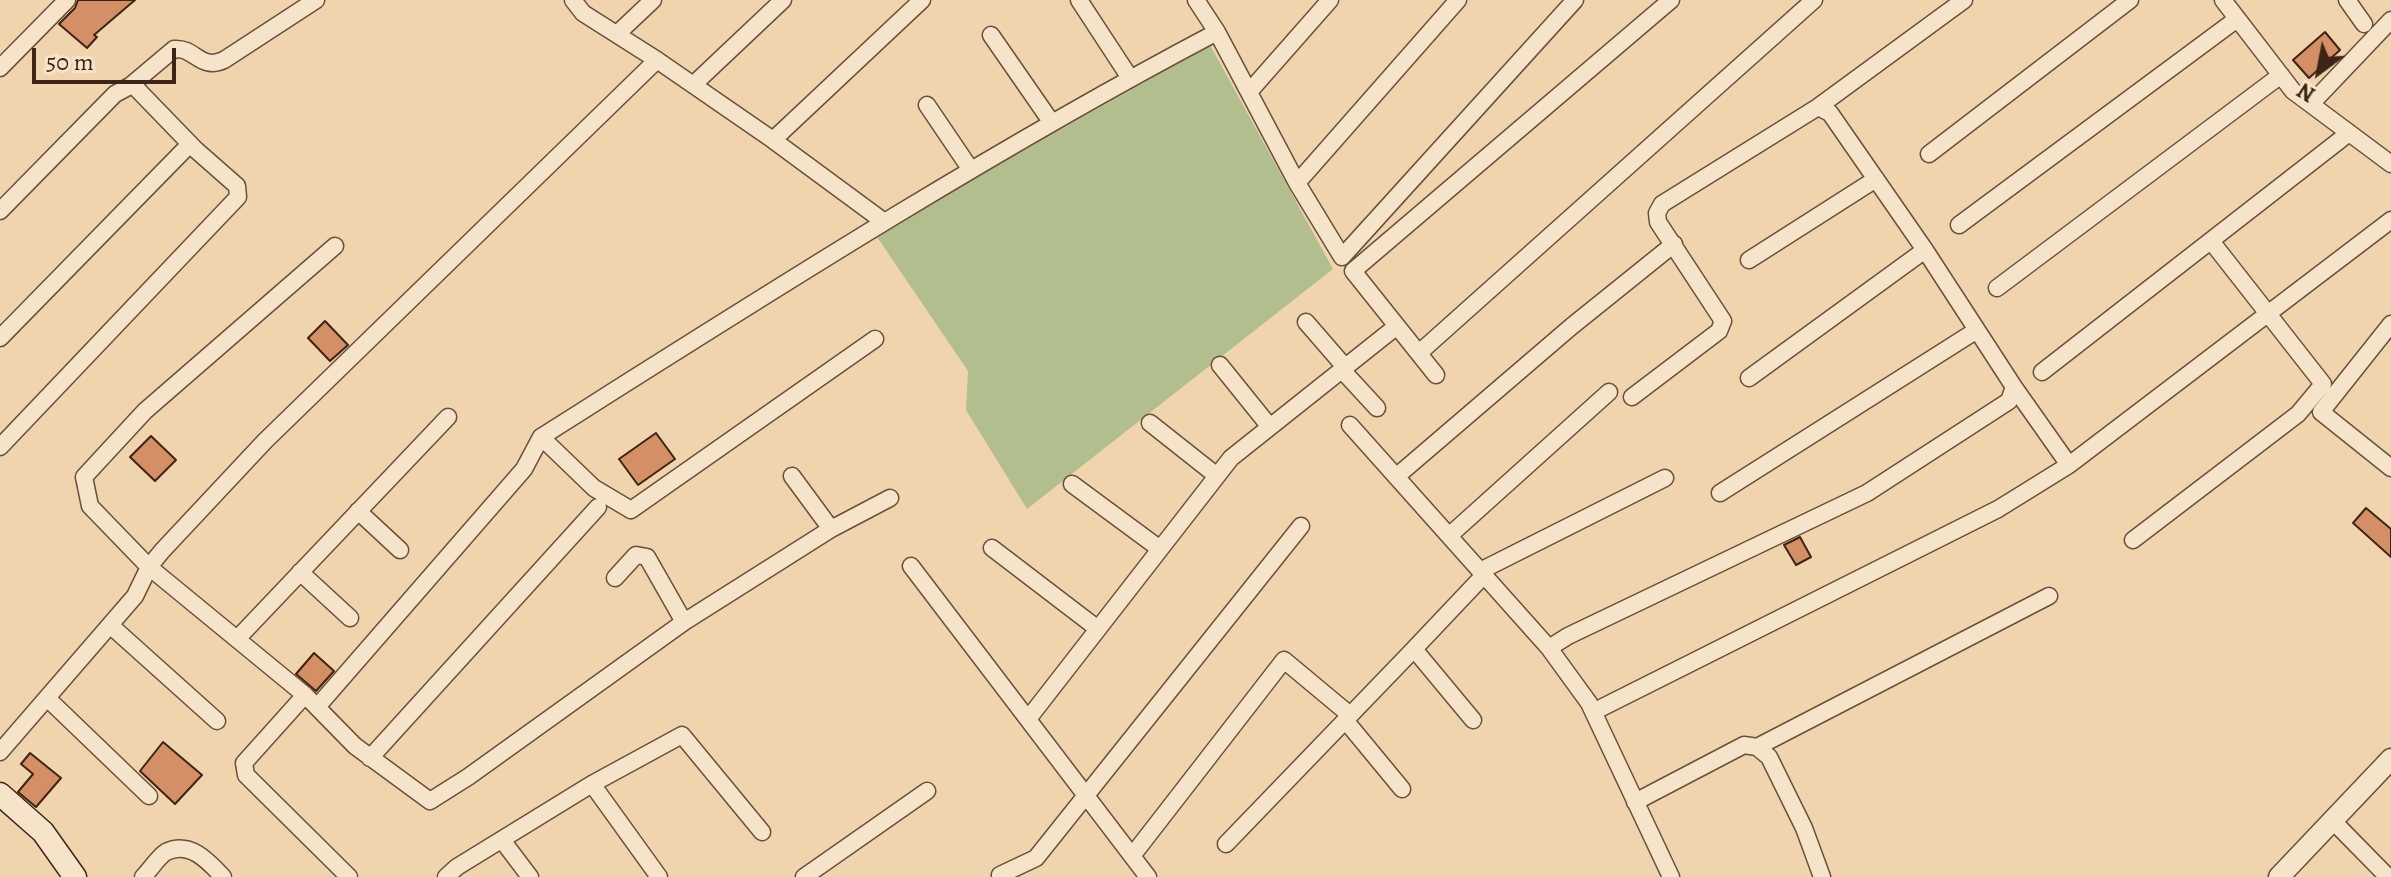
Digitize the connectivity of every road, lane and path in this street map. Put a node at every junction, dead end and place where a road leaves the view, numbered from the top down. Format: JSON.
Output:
{"nodes":[{"id":1,"x":67,"y":0,"type":"edge"},
{"id":2,"x":316,"y":0,"type":"edge"},
{"id":3,"x":573,"y":0,"type":"edge"},
{"id":4,"x":653,"y":0,"type":"edge"},
{"id":5,"x":783,"y":0,"type":"edge"},
{"id":6,"x":922,"y":0,"type":"edge"},
{"id":7,"x":1079,"y":0,"type":"edge"},
{"id":8,"x":1330,"y":0,"type":"edge"},
{"id":9,"x":1458,"y":0,"type":"edge"},
{"id":10,"x":1575,"y":0,"type":"edge"},
{"id":11,"x":1671,"y":0,"type":"edge"},
{"id":12,"x":1814,"y":0,"type":"edge"},
{"id":13,"x":1964,"y":0,"type":"edge"},
{"id":14,"x":2130,"y":0,"type":"edge"},
{"id":15,"x":2223,"y":0,"type":"edge"},
{"id":16,"x":2347,"y":0,"type":"edge"},
{"id":17,"x":1197,"y":1,"type":"edge"},
{"id":18,"x":2237,"y":19,"type":"junction"},
{"id":19,"x":2391,"y":20,"type":"edge"},
{"id":20,"x":2370,"y":30,"type":"junction"},
{"id":21,"x":1217,"y":32,"type":"junction"},
{"id":22,"x":617,"y":34,"type":"junction"},
{"id":23,"x":991,"y":35,"type":"dead end"},
{"id":24,"x":2391,"y":46,"type":"edge"},
{"id":25,"x":657,"y":60,"type":"junction"},
{"id":26,"x":0,"y":68,"type":"edge"},
{"id":27,"x":2281,"y":75,"type":"junction"},
{"id":28,"x":1130,"y":78,"type":"junction"},
{"id":29,"x":693,"y":85,"type":"junction"},
{"id":30,"x":130,"y":86,"type":"junction"},
{"id":31,"x":1249,"y":92,"type":"junction"},
{"id":32,"x":2311,"y":104,"type":"junction"},
{"id":33,"x":927,"y":105,"type":"dead end"},
{"id":34,"x":1818,"y":107,"type":"junction"},
{"id":35,"x":1052,"y":123,"type":"junction"},
{"id":36,"x":2349,"y":133,"type":"junction"},
{"id":37,"x":773,"y":140,"type":"junction"},
{"id":38,"x":190,"y":144,"type":"junction"},
{"id":39,"x":1929,"y":154,"type":"dead end"},
{"id":40,"x":2391,"y":164,"type":"edge"},
{"id":41,"x":971,"y":170,"type":"junction"},
{"id":42,"x":1876,"y":179,"type":"junction"},
{"id":43,"x":1297,"y":183,"type":"junction"},
{"id":44,"x":0,"y":211,"type":"edge"},
{"id":45,"x":2391,"y":220,"type":"edge"},
{"id":46,"x":883,"y":221,"type":"junction"},
{"id":47,"x":1959,"y":225,"type":"dead end"},
{"id":48,"x":2211,"y":241,"type":"junction"},
{"id":49,"x":1674,"y":244,"type":"junction"},
{"id":50,"x":335,"y":246,"type":"dead end"},
{"id":51,"x":1925,"y":250,"type":"junction"},
{"id":52,"x":1749,"y":260,"type":"dead end"},
{"id":53,"x":1997,"y":288,"type":"dead end"},
{"id":54,"x":2268,"y":314,"type":"junction"},
{"id":55,"x":1306,"y":322,"type":"dead end"},
{"id":56,"x":1397,"y":326,"type":"junction"},
{"id":57,"x":1977,"y":330,"type":"junction"},
{"id":58,"x":2388,"y":335,"type":"edge"},
{"id":59,"x":0,"y":338,"type":"edge"},
{"id":60,"x":875,"y":339,"type":"dead end"},
{"id":61,"x":1419,"y":353,"type":"junction"},
{"id":62,"x":1220,"y":365,"type":"dead end"},
{"id":63,"x":1344,"y":368,"type":"junction"},
{"id":64,"x":2042,"y":372,"type":"dead end"},
{"id":65,"x":1436,"y":375,"type":"dead end"},
{"id":66,"x":1749,"y":378,"type":"dead end"},
{"id":67,"x":2014,"y":387,"type":"junction"},
{"id":68,"x":1609,"y":392,"type":"dead end"},
{"id":69,"x":1632,"y":397,"type":"dead end"},
{"id":70,"x":1377,"y":408,"type":"dead end"},
{"id":71,"x":448,"y":417,"type":"dead end"},
{"id":72,"x":1150,"y":423,"type":"dead end"},
{"id":73,"x":1350,"y":425,"type":"dead end"},
{"id":74,"x":1270,"y":427,"type":"junction"},
{"id":75,"x":541,"y":437,"type":"junction"},
{"id":76,"x":0,"y":447,"type":"edge"},
{"id":77,"x":2069,"y":465,"type":"junction"},
{"id":78,"x":2391,"y":468,"type":"edge"},
{"id":79,"x":792,"y":476,"type":"dead end"},
{"id":80,"x":1217,"y":476,"type":"junction"},
{"id":81,"x":1397,"y":476,"type":"junction"},
{"id":82,"x":1665,"y":478,"type":"dead end"},
{"id":83,"x":1072,"y":484,"type":"dead end"},
{"id":84,"x":1720,"y":493,"type":"dead end"},
{"id":85,"x":890,"y":498,"type":"dead end"},
{"id":86,"x":598,"y":507,"type":"dead end"},
{"id":87,"x":358,"y":511,"type":"junction"},
{"id":88,"x":1301,"y":526,"type":"dead end"},
{"id":89,"x":831,"y":529,"type":"junction"},
{"id":90,"x":1450,"y":535,"type":"junction"},
{"id":91,"x":2133,"y":540,"type":"dead end"},
{"id":92,"x":992,"y":548,"type":"dead end"},
{"id":93,"x":1160,"y":549,"type":"junction"},
{"id":94,"x":400,"y":550,"type":"dead end"},
{"id":95,"x":911,"y":566,"type":"dead end"},
{"id":96,"x":149,"y":567,"type":"junction"},
{"id":97,"x":300,"y":572,"type":"junction"},
{"id":98,"x":1484,"y":572,"type":"junction"},
{"id":99,"x":615,"y":578,"type":"dead end"},
{"id":100,"x":2049,"y":596,"type":"dead end"},
{"id":101,"x":350,"y":618,"type":"dead end"},
{"id":102,"x":684,"y":622,"type":"junction"},
{"id":103,"x":110,"y":625,"type":"junction"},
{"id":104,"x":1098,"y":629,"type":"junction"},
{"id":105,"x":237,"y":639,"type":"junction"},
{"id":106,"x":1549,"y":648,"type":"junction"},
{"id":107,"x":1414,"y":649,"type":"junction"},
{"id":108,"x":47,"y":698,"type":"junction"},
{"id":109,"x":311,"y":701,"type":"junction"},
{"id":110,"x":1595,"y":711,"type":"junction"},
{"id":111,"x":1347,"y":718,"type":"junction"},
{"id":112,"x":1028,"y":719,"type":"junction"},
{"id":113,"x":1473,"y":720,"type":"dead end"},
{"id":114,"x":217,"y":721,"type":"dead end"},
{"id":115,"x":1757,"y":747,"type":"junction"},
{"id":116,"x":0,"y":752,"type":"edge"},
{"id":117,"x":370,"y":758,"type":"junction"},
{"id":118,"x":2391,"y":759,"type":"edge"},
{"id":119,"x":592,"y":784,"type":"junction"},
{"id":120,"x":1402,"y":789,"type":"dead end"},
{"id":121,"x":927,"y":791,"type":"dead end"},
{"id":122,"x":0,"y":794,"type":"edge"},
{"id":123,"x":1086,"y":795,"type":"junction"},
{"id":124,"x":149,"y":796,"type":"dead end"},
{"id":125,"x":1635,"y":802,"type":"junction"},
{"id":126,"x":2332,"y":820,"type":"junction"},
{"id":127,"x":762,"y":832,"type":"dead end"},
{"id":128,"x":502,"y":840,"type":"junction"},
{"id":129,"x":1226,"y":844,"type":"dead end"},
{"id":130,"x":1132,"y":856,"type":"junction"},
{"id":131,"x":1000,"y":875,"type":"edge"},
{"id":132,"x":75,"y":877,"type":"edge"},
{"id":133,"x":143,"y":877,"type":"edge"},
{"id":134,"x":223,"y":877,"type":"edge"},
{"id":135,"x":349,"y":877,"type":"edge"},
{"id":136,"x":446,"y":877,"type":"edge"},
{"id":137,"x":530,"y":877,"type":"edge"},
{"id":138,"x":659,"y":877,"type":"edge"},
{"id":139,"x":804,"y":877,"type":"edge"},
{"id":140,"x":1148,"y":877,"type":"edge"},
{"id":141,"x":1671,"y":877,"type":"edge"},
{"id":142,"x":1822,"y":877,"type":"edge"},
{"id":143,"x":2279,"y":877,"type":"edge"},
{"id":144,"x":2388,"y":877,"type":"edge"}],
"edges":[{"from":1,"to":26,"type":"street"},
{"from":2,"to":30,"type":"street"},
{"from":3,"to":22,"type":"street"},
{"from":4,"to":22,"type":"street"},
{"from":5,"to":29,"type":"street"},
{"from":6,"to":37,"type":"street"},
{"from":7,"to":28,"type":"street"},
{"from":8,"to":31,"type":"street"},
{"from":9,"to":43,"type":"street"},
{"from":10,"to":43,"type":"street"},
{"from":11,"to":56,"type":"street"},
{"from":12,"to":61,"type":"street"},
{"from":13,"to":34,"type":"street"},
{"from":14,"to":39,"type":"street"},
{"from":15,"to":18,"type":"street"},
{"from":16,"to":20,"type":"street"},
{"from":17,"to":21,"type":"street"},
{"from":18,"to":27,"type":"street"},
{"from":18,"to":47,"type":"street"},
{"from":19,"to":20,"type":"street"},
{"from":20,"to":24,"type":"street"},
{"from":20,"to":32,"type":"street"},
{"from":21,"to":28,"type":"street"},
{"from":21,"to":31,"type":"street"},
{"from":22,"to":25,"type":"street"},
{"from":23,"to":35,"type":"street"},
{"from":25,"to":29,"type":"street"},
{"from":25,"to":96,"type":"street"},
{"from":27,"to":32,"type":"street"},
{"from":27,"to":53,"type":"street"},
{"from":28,"to":35,"type":"street"},
{"from":29,"to":37,"type":"street"},
{"from":30,"to":38,"type":"street"},
{"from":30,"to":44,"type":"street"},
{"from":31,"to":43,"type":"street"},
{"from":32,"to":36,"type":"street"},
{"from":33,"to":41,"type":"street"},
{"from":34,"to":42,"type":"street"},
{"from":34,"to":49,"type":"street"},
{"from":35,"to":41,"type":"street"},
{"from":36,"to":40,"type":"street"},
{"from":36,"to":48,"type":"street"},
{"from":37,"to":46,"type":"street"},
{"from":38,"to":59,"type":"street"},
{"from":38,"to":76,"type":"street"},
{"from":41,"to":46,"type":"street"},
{"from":42,"to":51,"type":"street"},
{"from":42,"to":52,"type":"street"},
{"from":45,"to":54,"type":"street"},
{"from":46,"to":75,"type":"street"},
{"from":48,"to":54,"type":"street"},
{"from":48,"to":64,"type":"street"},
{"from":49,"to":69,"type":"street"},
{"from":49,"to":81,"type":"street"},
{"from":50,"to":96,"type":"street"},
{"from":51,"to":57,"type":"street"},
{"from":51,"to":66,"type":"street"},
{"from":54,"to":77,"type":"street"},
{"from":54,"to":91,"type":"street"},
{"from":55,"to":63,"type":"street"},
{"from":56,"to":61,"type":"street"},
{"from":56,"to":63,"type":"street"},
{"from":57,"to":67,"type":"street"},
{"from":57,"to":84,"type":"street"},
{"from":58,"to":78,"type":"street"},
{"from":60,"to":75,"type":"street"},
{"from":61,"to":65,"type":"street"},
{"from":62,"to":74,"type":"street"},
{"from":63,"to":70,"type":"street"},
{"from":63,"to":74,"type":"street"},
{"from":67,"to":77,"type":"street"},
{"from":67,"to":106,"type":"street"},
{"from":68,"to":90,"type":"street"},
{"from":71,"to":87,"type":"street"},
{"from":72,"to":80,"type":"street"},
{"from":73,"to":81,"type":"street"},
{"from":74,"to":80,"type":"street"},
{"from":75,"to":109,"type":"street"},
{"from":77,"to":110,"type":"street"},
{"from":79,"to":89,"type":"street"},
{"from":80,"to":93,"type":"street"},
{"from":81,"to":90,"type":"street"},
{"from":82,"to":98,"type":"street"},
{"from":83,"to":93,"type":"street"},
{"from":85,"to":89,"type":"street"},
{"from":86,"to":117,"type":"street"},
{"from":87,"to":94,"type":"street"},
{"from":87,"to":97,"type":"street"},
{"from":88,"to":123,"type":"street"},
{"from":89,"to":102,"type":"street"},
{"from":90,"to":98,"type":"street"},
{"from":92,"to":104,"type":"street"},
{"from":93,"to":104,"type":"street"},
{"from":95,"to":112,"type":"street"},
{"from":96,"to":103,"type":"street"},
{"from":96,"to":105,"type":"street"},
{"from":97,"to":101,"type":"street"},
{"from":97,"to":105,"type":"street"},
{"from":98,"to":106,"type":"street"},
{"from":98,"to":107,"type":"street"},
{"from":99,"to":102,"type":"street"},
{"from":100,"to":115,"type":"street"},
{"from":102,"to":117,"type":"street"},
{"from":103,"to":108,"type":"street"},
{"from":103,"to":114,"type":"street"},
{"from":104,"to":112,"type":"street"},
{"from":105,"to":109,"type":"street"},
{"from":106,"to":110,"type":"street"},
{"from":107,"to":111,"type":"street"},
{"from":107,"to":113,"type":"street"},
{"from":108,"to":116,"type":"street"},
{"from":108,"to":124,"type":"street"},
{"from":109,"to":117,"type":"street"},
{"from":109,"to":135,"type":"street"},
{"from":110,"to":125,"type":"street"},
{"from":111,"to":120,"type":"street"},
{"from":111,"to":129,"type":"street"},
{"from":111,"to":130,"type":"street"},
{"from":112,"to":123,"type":"street"},
{"from":115,"to":125,"type":"street"},
{"from":115,"to":142,"type":"street"},
{"from":118,"to":126,"type":"street"},
{"from":119,"to":127,"type":"street"},
{"from":119,"to":128,"type":"street"},
{"from":119,"to":138,"type":"street"},
{"from":121,"to":139,"type":"street"},
{"from":122,"to":132,"type":"main road"},
{"from":123,"to":130,"type":"street"},
{"from":123,"to":131,"type":"street"},
{"from":125,"to":141,"type":"street"},
{"from":126,"to":143,"type":"street"},
{"from":126,"to":144,"type":"street"},
{"from":128,"to":136,"type":"street"},
{"from":128,"to":137,"type":"street"},
{"from":130,"to":140,"type":"street"},
{"from":133,"to":134,"type":"street"}]}
